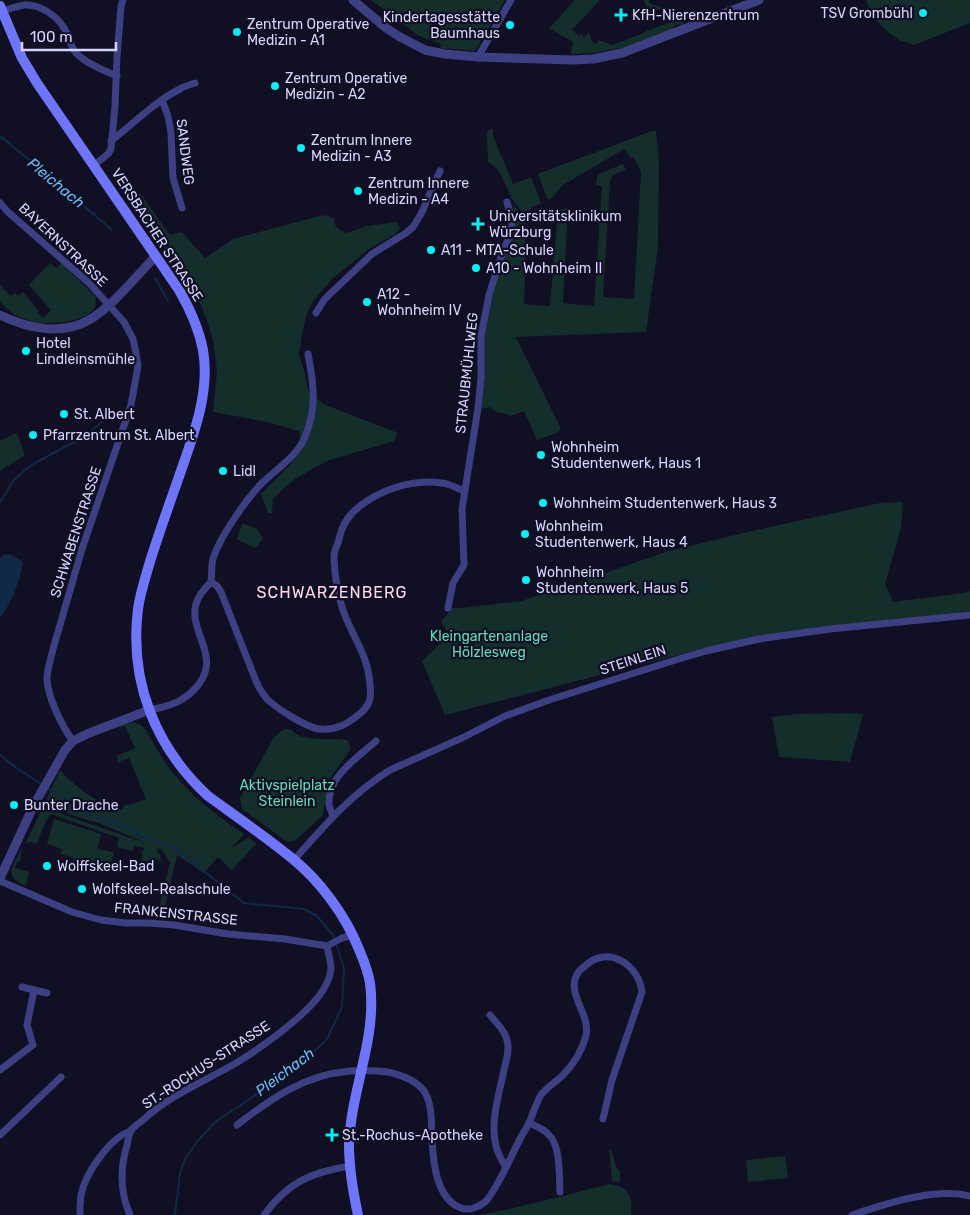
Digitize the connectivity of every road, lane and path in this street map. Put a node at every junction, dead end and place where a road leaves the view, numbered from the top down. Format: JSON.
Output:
{"nodes":[{"id":1,"x":123,"y":0,"type":"edge"},
{"id":2,"x":353,"y":0,"type":"edge"},
{"id":3,"x":511,"y":0,"type":"edge"},
{"id":4,"x":759,"y":0,"type":"edge"},
{"id":5,"x":1,"y":9,"type":"edge"},
{"id":6,"x":478,"y":57,"type":"junction"},
{"id":7,"x":117,"y":76,"type":"junction"},
{"id":8,"x":194,"y":83,"type":"dead end"},
{"id":9,"x":162,"y":100,"type":"junction"},
{"id":10,"x":111,"y":141,"type":"junction"},
{"id":11,"x":94,"y":165,"type":"junction"},
{"id":12,"x":440,"y":171,"type":"dead end"},
{"id":13,"x":507,"y":202,"type":"dead end"},
{"id":14,"x":0,"y":203,"type":"edge"},
{"id":15,"x":182,"y":208,"type":"dead end"},
{"id":16,"x":156,"y":256,"type":"junction"},
{"id":17,"x":108,"y":305,"type":"junction"},
{"id":18,"x":316,"y":313,"type":"dead end"},
{"id":19,"x":0,"y":315,"type":"edge"},
{"id":20,"x":308,"y":354,"type":"dead end"},
{"id":21,"x":465,"y":491,"type":"junction"},
{"id":22,"x":211,"y":582,"type":"junction"},
{"id":23,"x":448,"y":608,"type":"dead end"},
{"id":24,"x":970,"y":615,"type":"edge"},
{"id":25,"x":149,"y":710,"type":"junction"},
{"id":26,"x":73,"y":741,"type":"junction"},
{"id":27,"x":376,"y":741,"type":"dead end"},
{"id":28,"x":333,"y":816,"type":"junction"},
{"id":29,"x":294,"y":860,"type":"junction"},
{"id":30,"x":0,"y":879,"type":"edge"},
{"id":31,"x":353,"y":935,"type":"junction"},
{"id":32,"x":330,"y":944,"type":"junction"},
{"id":33,"x":22,"y":986,"type":"dead end"},
{"id":34,"x":34,"y":990,"type":"junction"},
{"id":35,"x":47,"y":993,"type":"dead end"},
{"id":36,"x":490,"y":1015,"type":"dead end"},
{"id":37,"x":0,"y":1070,"type":"edge"},
{"id":38,"x":362,"y":1070,"type":"junction"},
{"id":39,"x":61,"y":1077,"type":"dead end"},
{"id":40,"x":603,"y":1119,"type":"dead end"},
{"id":41,"x":529,"y":1123,"type":"junction"},
{"id":42,"x":237,"y":1125,"type":"dead end"},
{"id":43,"x":131,"y":1131,"type":"junction"},
{"id":44,"x":0,"y":1135,"type":"edge"},
{"id":45,"x":350,"y":1166,"type":"junction"},
{"id":46,"x":506,"y":1167,"type":"junction"},
{"id":47,"x":560,"y":1192,"type":"dead end"},
{"id":48,"x":970,"y":1196,"type":"edge"},
{"id":49,"x":80,"y":1215,"type":"edge"},
{"id":50,"x":130,"y":1215,"type":"edge"},
{"id":51,"x":264,"y":1215,"type":"edge"},
{"id":52,"x":358,"y":1215,"type":"edge"},
{"id":53,"x":852,"y":1215,"type":"edge"}],
"edges":[{"from":1,"to":7,"type":"street"},
{"from":2,"to":6,"type":"street"},
{"from":3,"to":6,"type":"street"},
{"from":4,"to":6,"type":"street"},
{"from":5,"to":7,"type":"street"},
{"from":5,"to":11,"type":"main road","name":"VERSBACHER STRASSE"},
{"from":7,"to":10,"type":"street"},
{"from":8,"to":9,"type":"street"},
{"from":9,"to":10,"type":"street"},
{"from":9,"to":15,"type":"street","name":"SANDWEG"},
{"from":10,"to":11,"type":"street"},
{"from":11,"to":16,"type":"main road","name":"VERSBACHER STRASSE"},
{"from":12,"to":18,"type":"street"},
{"from":13,"to":21,"type":"street","name":"STRAUBMÜHLWEG"},
{"from":14,"to":17,"type":"street","name":"BAYERNSTRASSE"},
{"from":16,"to":17,"type":"street"},
{"from":16,"to":25,"type":"main road","name":"VERSBACHER STRASSE"},
{"from":17,"to":19,"type":"street"},
{"from":17,"to":26,"type":"street","name":"SCHWABENSTRASSE"},
{"from":20,"to":22,"type":"street"},
{"from":21,"to":22,"type":"street"},
{"from":21,"to":23,"type":"street","name":"STRAUBMÜHLWEG"},
{"from":22,"to":25,"type":"street"},
{"from":24,"to":28,"type":"street","name":"STEINLEIN"},
{"from":25,"to":26,"type":"street"},
{"from":25,"to":29,"type":"main road","name":"VERSBACHER STRASSE"},
{"from":26,"to":30,"type":"street"},
{"from":27,"to":28,"type":"street"},
{"from":28,"to":29,"type":"street","name":"STEINLEIN"},
{"from":29,"to":31,"type":"main road","name":"VERSBACHER STRASSE"},
{"from":30,"to":32,"type":"street","name":"FRANKENSTRASSE"},
{"from":31,"to":32,"type":"street"},
{"from":31,"to":38,"type":"main road","name":"VERSBACHER STRASSE"},
{"from":32,"to":43,"type":"street","name":"ST.-ROCHUS-STRASSE"},
{"from":33,"to":34,"type":"street"},
{"from":34,"to":35,"type":"street"},
{"from":34,"to":37,"type":"street"},
{"from":36,"to":46,"type":"street"},
{"from":38,"to":42,"type":"street"},
{"from":38,"to":45,"type":"main road","name":"VERSBACHER STRASSE"},
{"from":38,"to":46,"type":"street"},
{"from":39,"to":44,"type":"street"},
{"from":40,"to":41,"type":"street"},
{"from":41,"to":46,"type":"street"},
{"from":41,"to":47,"type":"street"},
{"from":43,"to":49,"type":"street"},
{"from":43,"to":50,"type":"street","name":"ST.-ROCHUS-STRASSE"},
{"from":45,"to":51,"type":"street"},
{"from":45,"to":52,"type":"main road","name":"VERSBACHER STRASSE"},
{"from":48,"to":53,"type":"street"}]}
